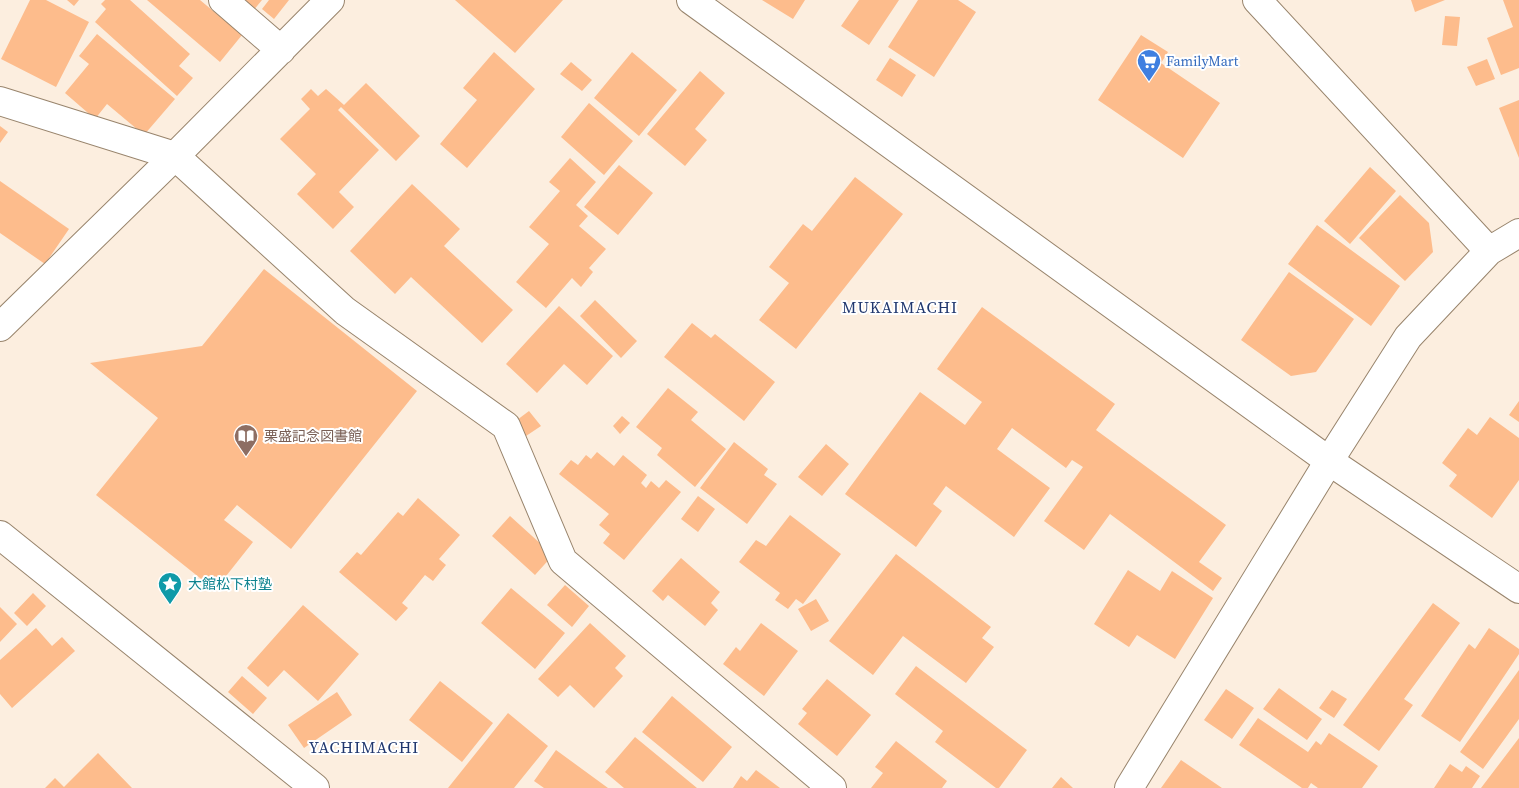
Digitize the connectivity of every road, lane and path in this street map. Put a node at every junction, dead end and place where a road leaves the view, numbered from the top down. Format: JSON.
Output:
{"nodes":[{"id":1,"x":223,"y":0,"type":"edge"},
{"id":2,"x":330,"y":0,"type":"edge"},
{"id":3,"x":691,"y":0,"type":"edge"},
{"id":4,"x":1256,"y":0,"type":"edge"},
{"id":5,"x":281,"y":50,"type":"junction"},
{"id":6,"x":0,"y":101,"type":"edge"},
{"id":7,"x":175,"y":156,"type":"junction"},
{"id":8,"x":1519,"y":233,"type":"edge"},
{"id":9,"x":1489,"y":251,"type":"junction"},
{"id":10,"x":0,"y":327,"type":"edge"},
{"id":11,"x":1329,"y":461,"type":"junction"},
{"id":12,"x":0,"y":535,"type":"edge"},
{"id":13,"x":1519,"y":589,"type":"edge"},
{"id":14,"x":316,"y":788,"type":"edge"},
{"id":15,"x":832,"y":788,"type":"edge"},
{"id":16,"x":1129,"y":788,"type":"edge"}],
"edges":[{"from":1,"to":5,"type":"street"},
{"from":2,"to":5,"type":"street"},
{"from":3,"to":11,"type":"street"},
{"from":4,"to":9,"type":"street"},
{"from":5,"to":7,"type":"street"},
{"from":6,"to":7,"type":"street"},
{"from":7,"to":10,"type":"street"},
{"from":7,"to":15,"type":"street"},
{"from":8,"to":9,"type":"street"},
{"from":9,"to":11,"type":"street"},
{"from":11,"to":13,"type":"street"},
{"from":11,"to":16,"type":"street"},
{"from":12,"to":14,"type":"street"}]}
